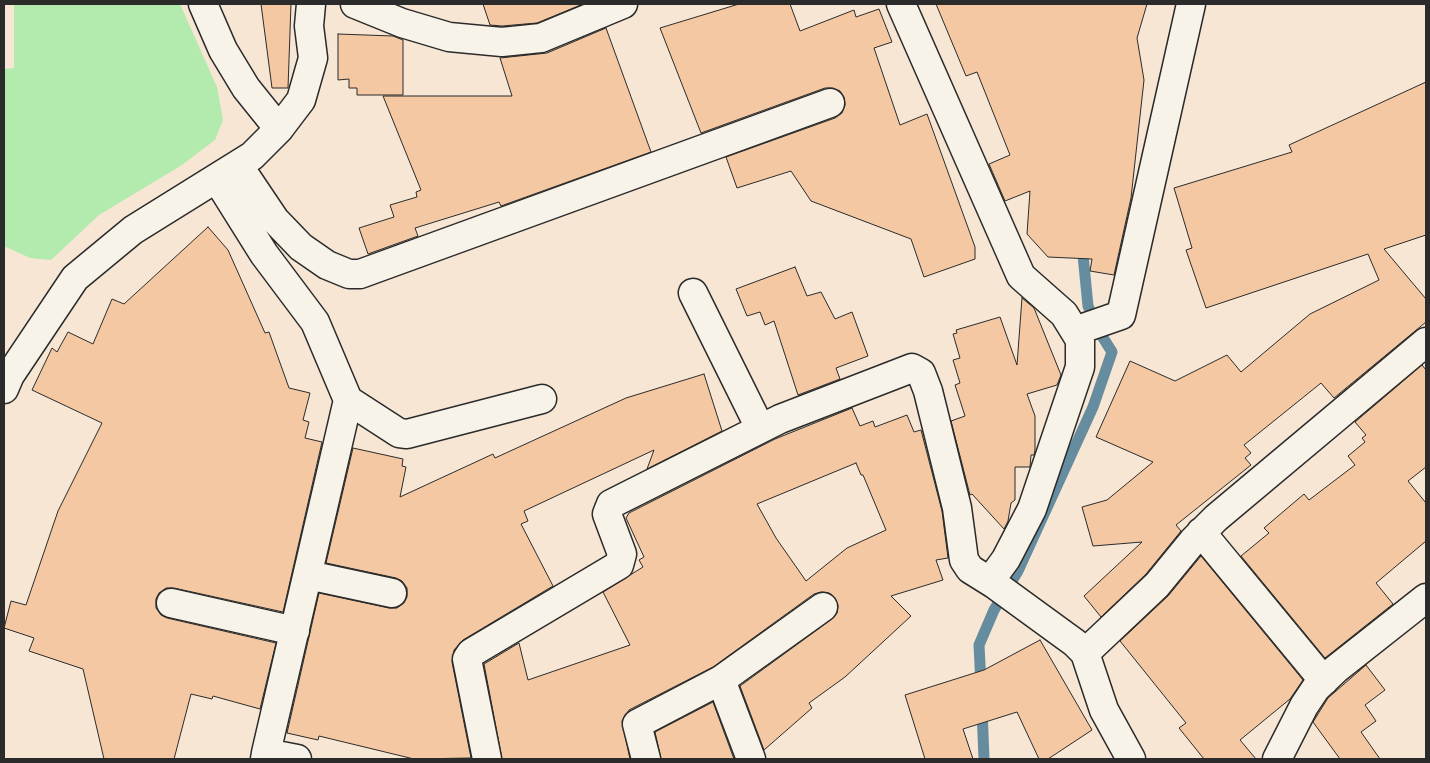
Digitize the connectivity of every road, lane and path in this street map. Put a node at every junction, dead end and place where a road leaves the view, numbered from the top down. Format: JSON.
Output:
{"nodes":[{"id":1,"x":203,"y":4,"type":"edge"},
{"id":2,"x":311,"y":4,"type":"edge"},
{"id":3,"x":354,"y":4,"type":"edge"},
{"id":4,"x":623,"y":4,"type":"edge"},
{"id":5,"x":901,"y":4,"type":"edge"},
{"id":6,"x":1191,"y":4,"type":"edge"},
{"id":7,"x":830,"y":103,"type":"dead end"},
{"id":8,"x":279,"y":129,"type":"junction"},
{"id":9,"x":228,"y":172,"type":"junction"},
{"id":10,"x":693,"y":293,"type":"dead end"},
{"id":11,"x":1080,"y":329,"type":"junction"},
{"id":12,"x":1426,"y":342,"type":"edge"},
{"id":13,"x":4,"y":390,"type":"edge"},
{"id":14,"x":542,"y":399,"type":"dead end"},
{"id":15,"x":348,"y":400,"type":"junction"},
{"id":16,"x":760,"y":428,"type":"junction"},
{"id":17,"x":1201,"y":532,"type":"junction"},
{"id":18,"x":308,"y":575,"type":"junction"},
{"id":19,"x":992,"y":582,"type":"junction"},
{"id":20,"x":392,"y":593,"type":"dead end"},
{"id":21,"x":1426,"y":598,"type":"edge"},
{"id":22,"x":171,"y":603,"type":"dead end"},
{"id":23,"x":823,"y":607,"type":"dead end"},
{"id":24,"x":295,"y":631,"type":"junction"},
{"id":25,"x":1085,"y":653,"type":"junction"},
{"id":26,"x":721,"y":680,"type":"junction"},
{"id":27,"x":1324,"y":681,"type":"junction"},
{"id":28,"x":266,"y":756,"type":"edge"},
{"id":29,"x":297,"y":759,"type":"edge"},
{"id":30,"x":487,"y":759,"type":"edge"},
{"id":31,"x":646,"y":759,"type":"edge"},
{"id":32,"x":751,"y":759,"type":"edge"},
{"id":33,"x":1131,"y":759,"type":"edge"},
{"id":34,"x":1278,"y":759,"type":"edge"}],
"edges":[{"from":1,"to":8,"type":"street"},
{"from":2,"to":8,"type":"street"},
{"from":3,"to":4,"type":"street"},
{"from":5,"to":11,"type":"street"},
{"from":6,"to":11,"type":"street"},
{"from":7,"to":9,"type":"street"},
{"from":8,"to":9,"type":"street"},
{"from":9,"to":13,"type":"street"},
{"from":9,"to":15,"type":"street"},
{"from":10,"to":16,"type":"street"},
{"from":11,"to":19,"type":"street"},
{"from":12,"to":17,"type":"street"},
{"from":14,"to":15,"type":"street"},
{"from":15,"to":18,"type":"street"},
{"from":16,"to":19,"type":"street"},
{"from":16,"to":30,"type":"street"},
{"from":17,"to":25,"type":"street"},
{"from":17,"to":27,"type":"street"},
{"from":18,"to":20,"type":"street"},
{"from":18,"to":24,"type":"street"},
{"from":19,"to":25,"type":"street"},
{"from":21,"to":27,"type":"street"},
{"from":22,"to":24,"type":"street"},
{"from":23,"to":26,"type":"street"},
{"from":24,"to":28,"type":"street"},
{"from":25,"to":33,"type":"street"},
{"from":26,"to":31,"type":"street"},
{"from":26,"to":32,"type":"street"},
{"from":27,"to":34,"type":"street"},
{"from":28,"to":29,"type":"street"}]}
